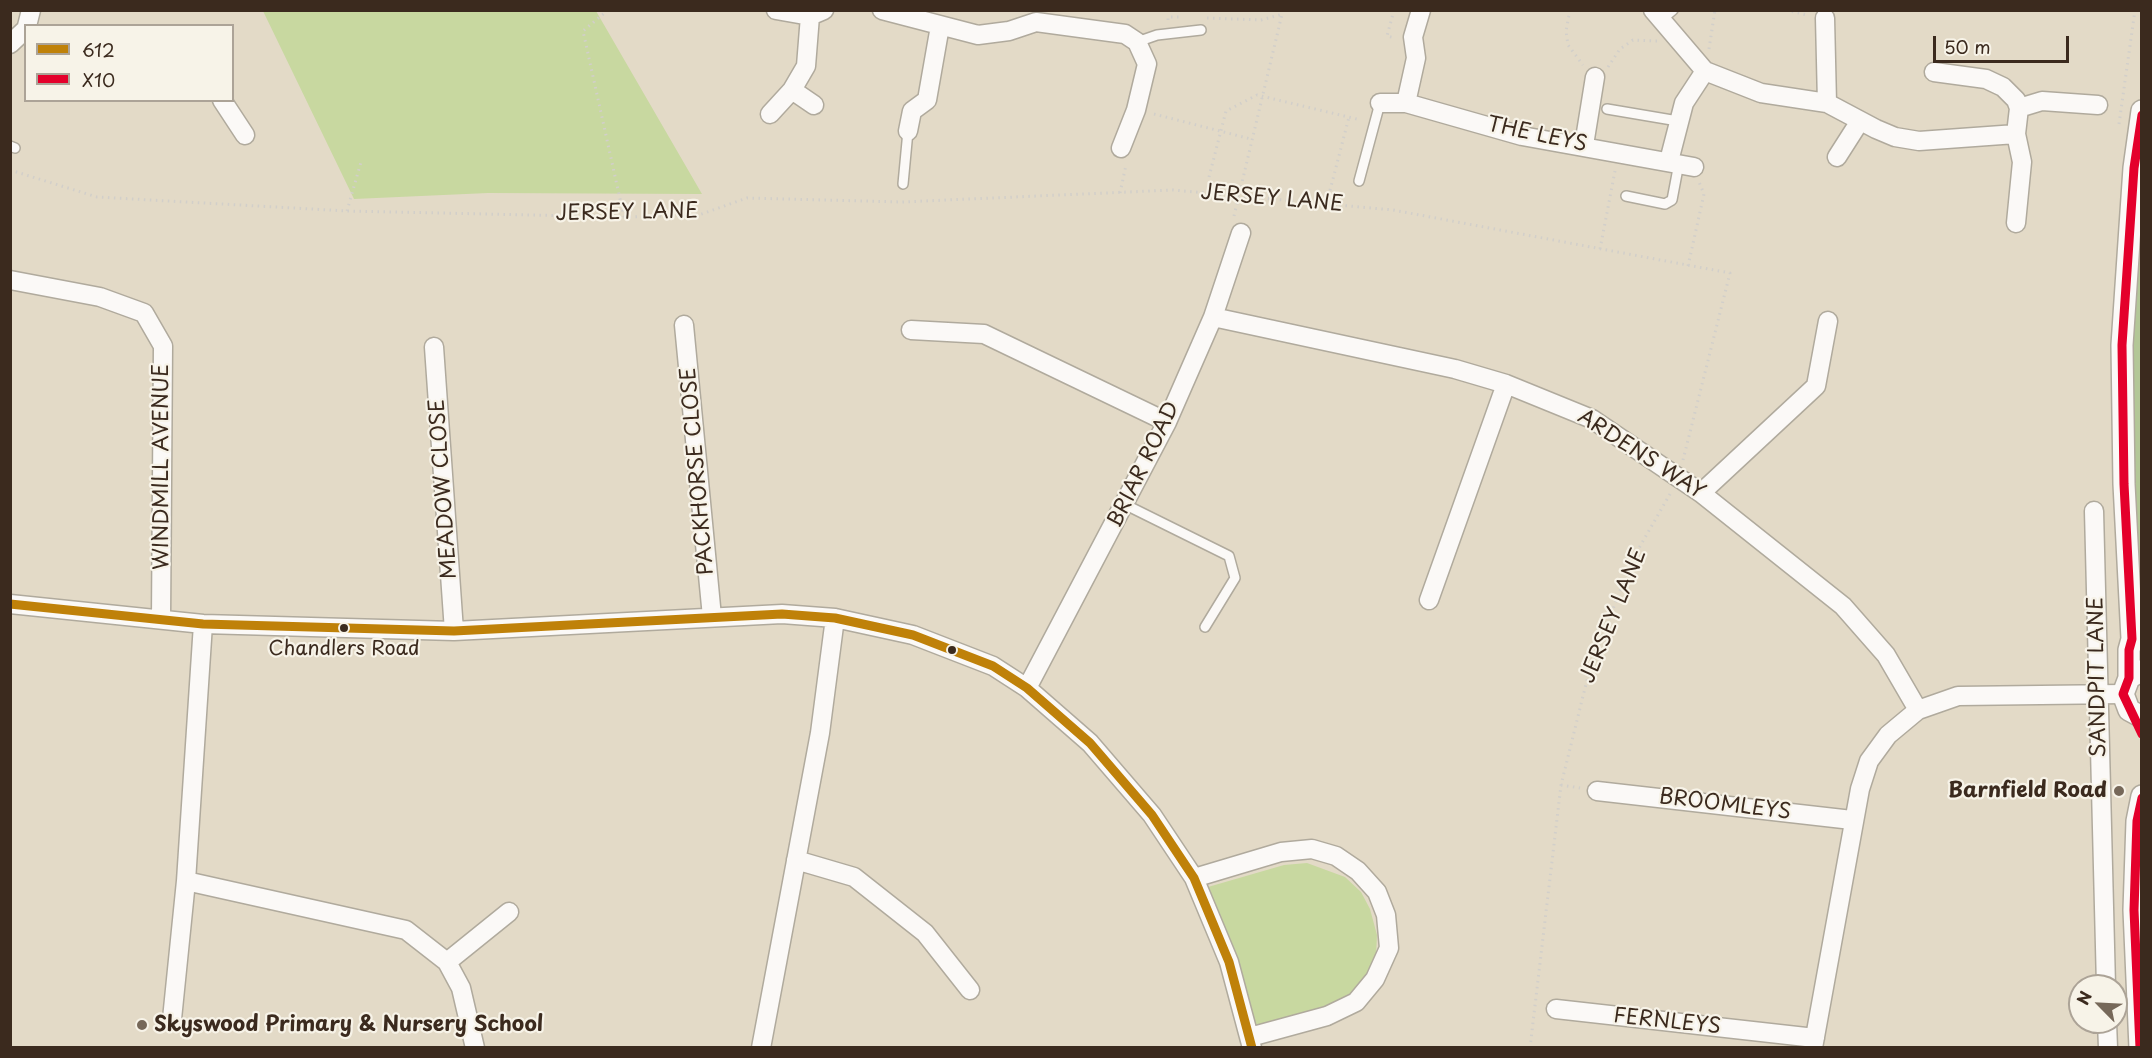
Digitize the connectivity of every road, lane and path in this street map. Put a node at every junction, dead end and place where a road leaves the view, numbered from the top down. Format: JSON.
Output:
{"nodes":[{"id":1,"x":608,"y":10,"type":"edge"},
{"id":2,"x":776,"y":10,"type":"edge"},
{"id":3,"x":882,"y":10,"type":"edge"},
{"id":4,"x":1420,"y":10,"type":"edge"},
{"id":5,"x":1570,"y":10,"type":"edge"},
{"id":6,"x":1716,"y":10,"type":"edge"},
{"id":7,"x":1786,"y":10,"type":"edge"},
{"id":8,"x":1283,"y":12,"type":"edge"},
{"id":9,"x":817,"y":13,"type":"edge"},
{"id":10,"x":1662,"y":14,"type":"edge"},
{"id":11,"x":1036,"y":16,"type":"edge"},
{"id":12,"x":1189,"y":18,"type":"dead end"},
{"id":13,"x":1200,"y":18,"type":"dead end"},
{"id":14,"x":1825,"y":18,"type":"joint"},
{"id":15,"x":940,"y":26,"type":"junction"},
{"id":16,"x":24,"y":30,"type":"edge"},
{"id":17,"x":1202,"y":30,"type":"dead end"},
{"id":18,"x":1164,"y":34,"type":"junction"},
{"id":19,"x":1673,"y":36,"type":"junction"},
{"id":20,"x":1137,"y":42,"type":"junction"},
{"id":21,"x":10,"y":44,"type":"edge"},
{"id":22,"x":1705,"y":71,"type":"junction"},
{"id":23,"x":1934,"y":72,"type":"dead end"},
{"id":24,"x":1595,"y":77,"type":"junction"},
{"id":25,"x":792,"y":90,"type":"junction"},
{"id":26,"x":1263,"y":96,"type":"junction"},
{"id":27,"x":223,"y":102,"type":"edge"},
{"id":28,"x":1380,"y":103,"type":"joint"},
{"id":29,"x":1406,"y":103,"type":"junction"},
{"id":30,"x":1827,"y":103,"type":"junction"},
{"id":31,"x":814,"y":105,"type":"dead end"},
{"id":32,"x":2098,"y":105,"type":"dead end"},
{"id":33,"x":2019,"y":108,"type":"junction"},
{"id":34,"x":1607,"y":109,"type":"dead end"},
{"id":35,"x":1136,"y":110,"type":"junction"},
{"id":36,"x":2142,"y":111,"type":"edge"},
{"id":37,"x":770,"y":114,"type":"dead end"},
{"id":38,"x":1350,"y":117,"type":"junction"},
{"id":39,"x":1678,"y":121,"type":"junction"},
{"id":40,"x":1860,"y":121,"type":"junction"},
{"id":41,"x":1374,"y":123,"type":"junction"},
{"id":42,"x":908,"y":131,"type":"joint"},
{"id":43,"x":1221,"y":131,"type":"junction"},
{"id":44,"x":2016,"y":134,"type":"junction"},
{"id":45,"x":245,"y":135,"type":"dead end"},
{"id":46,"x":1251,"y":139,"type":"junction"},
{"id":47,"x":1584,"y":145,"type":"junction"},
{"id":48,"x":1120,"y":148,"type":"joint"},
{"id":49,"x":1619,"y":152,"type":"junction"},
{"id":50,"x":1837,"y":157,"type":"dead end"},
{"id":51,"x":361,"y":162,"type":"dead end"},
{"id":52,"x":1681,"y":164,"type":"junction"},
{"id":53,"x":10,"y":170,"type":"edge"},
{"id":54,"x":1209,"y":177,"type":"dead end"},
{"id":55,"x":1359,"y":181,"type":"dead end"},
{"id":56,"x":903,"y":184,"type":"dead end"},
{"id":57,"x":1120,"y":193,"type":"junction"},
{"id":58,"x":1626,"y":196,"type":"dead end"},
{"id":59,"x":1238,"y":198,"type":"junction"},
{"id":60,"x":1327,"y":203,"type":"junction"},
{"id":61,"x":347,"y":211,"type":"junction"},
{"id":62,"x":624,"y":217,"type":"junction"},
{"id":63,"x":2016,"y":223,"type":"dead end"},
{"id":64,"x":1241,"y":233,"type":"dead end"},
{"id":65,"x":1600,"y":249,"type":"junction"},
{"id":66,"x":1688,"y":266,"type":"junction"},
{"id":67,"x":10,"y":280,"type":"edge"},
{"id":68,"x":1213,"y":317,"type":"junction"},
{"id":69,"x":1828,"y":321,"type":"dead end"},
{"id":70,"x":684,"y":325,"type":"dead end"},
{"id":71,"x":911,"y":330,"type":"dead end"},
{"id":72,"x":434,"y":347,"type":"dead end"},
{"id":73,"x":1506,"y":384,"type":"junction"},
{"id":74,"x":1167,"y":422,"type":"junction"},
{"id":75,"x":1678,"y":479,"type":"junction"},
{"id":76,"x":1701,"y":493,"type":"junction"},
{"id":77,"x":1126,"y":505,"type":"junction"},
{"id":78,"x":2094,"y":512,"type":"dead end"},
{"id":79,"x":1429,"y":600,"type":"dead end"},
{"id":80,"x":10,"y":603,"type":"edge"},
{"id":81,"x":712,"y":616,"type":"junction"},
{"id":82,"x":835,"y":618,"type":"junction"},
{"id":83,"x":161,"y":619,"type":"junction"},
{"id":84,"x":203,"y":624,"type":"junction"},
{"id":85,"x":1205,"y":627,"type":"dead end"},
{"id":86,"x":454,"y":631,"type":"junction"},
{"id":87,"x":2137,"y":643,"type":"edge"},
{"id":88,"x":2131,"y":681,"type":"edge"},
{"id":89,"x":1027,"y":688,"type":"junction"},
{"id":90,"x":2098,"y":694,"type":"junction"},
{"id":91,"x":1918,"y":710,"type":"junction"},
{"id":92,"x":2139,"y":716,"type":"edge"},
{"id":93,"x":2142,"y":735,"type":"edge"},
{"id":94,"x":1597,"y":790,"type":"dead end"},
{"id":95,"x":2142,"y":796,"type":"edge"},
{"id":96,"x":1852,"y":820,"type":"junction"},
{"id":97,"x":796,"y":860,"type":"junction"},
{"id":98,"x":1194,"y":878,"type":"junction"},
{"id":99,"x":186,"y":881,"type":"junction"},
{"id":100,"x":508,"y":912,"type":"dead end"},
{"id":101,"x":447,"y":962,"type":"junction"},
{"id":102,"x":2106,"y":974,"type":"edge"},
{"id":103,"x":970,"y":990,"type":"dead end"},
{"id":104,"x":1556,"y":1010,"type":"dead end"},
{"id":105,"x":172,"y":1019,"type":"dead end"},
{"id":106,"x":1251,"y":1042,"type":"edge"},
{"id":107,"x":1814,"y":1042,"type":"edge"},
{"id":108,"x":476,"y":1047,"type":"edge"},
{"id":109,"x":761,"y":1047,"type":"edge"},
{"id":110,"x":1530,"y":1047,"type":"edge"},
{"id":111,"x":2140,"y":1047,"type":"edge"}],
"edges":[{"from":1,"to":62,"type":"path"},
{"from":2,"to":9,"type":"street"},
{"from":3,"to":15,"type":"street"},
{"from":4,"to":29,"type":"street"},
{"from":5,"to":24,"type":"path"},
{"from":6,"to":22,"type":"path"},
{"from":7,"to":14,"type":"path"},
{"from":8,"to":13,"type":"path"},
{"from":8,"to":26,"type":"path"},
{"from":9,"to":25,"type":"street"},
{"from":10,"to":19,"type":"street"},
{"from":11,"to":15,"type":"street"},
{"from":11,"to":20,"type":"street"},
{"from":12,"to":18,"type":"path"},
{"from":14,"to":30,"type":"street"},
{"from":15,"to":42,"type":"street"},
{"from":16,"to":21,"type":"street"},
{"from":17,"to":18,"type":"lane"},
{"from":18,"to":20,"type":"lane"},
{"from":19,"to":22,"type":"street"},
{"from":19,"to":24,"type":"path"},
{"from":20,"to":35,"type":"street"},
{"from":22,"to":30,"type":"street"},
{"from":22,"to":39,"type":"street"},
{"from":23,"to":33,"type":"street"},
{"from":24,"to":47,"type":"street"},
{"from":25,"to":31,"type":"street"},
{"from":25,"to":37,"type":"street"},
{"from":26,"to":38,"type":"path"},
{"from":26,"to":43,"type":"path"},
{"from":26,"to":46,"type":"path"},
{"from":27,"to":45,"type":"street"},
{"from":28,"to":29,"type":"street","name":"THE LEYS"},
{"from":28,"to":41,"type":"lane"},
{"from":29,"to":47,"type":"street","name":"THE LEYS"},
{"from":30,"to":40,"type":"street"},
{"from":32,"to":33,"type":"street"},
{"from":33,"to":44,"type":"street"},
{"from":34,"to":39,"type":"lane"},
{"from":35,"to":43,"type":"path"},
{"from":35,"to":48,"type":"street"},
{"from":36,"to":87,"type":"street","name":"SANDPIT LANE"},
{"from":38,"to":41,"type":"path"},
{"from":38,"to":60,"type":"path"},
{"from":39,"to":52,"type":"street"},
{"from":40,"to":44,"type":"street"},
{"from":40,"to":50,"type":"street"},
{"from":41,"to":55,"type":"lane"},
{"from":42,"to":56,"type":"lane"},
{"from":43,"to":46,"type":"path"},
{"from":43,"to":54,"type":"path"},
{"from":44,"to":63,"type":"street"},
{"from":46,"to":59,"type":"path"},
{"from":47,"to":49,"type":"street","name":"THE LEYS"},
{"from":48,"to":57,"type":"path"},
{"from":49,"to":52,"type":"street","name":"THE LEYS"},
{"from":49,"to":65,"type":"path"},
{"from":51,"to":61,"type":"path"},
{"from":52,"to":58,"type":"lane"},
{"from":52,"to":66,"type":"path"},
{"from":53,"to":61,"type":"path","name":"JERSEY LANE"},
{"from":57,"to":59,"type":"path","name":"JERSEY LANE"},
{"from":57,"to":62,"type":"path","name":"JERSEY LANE"},
{"from":59,"to":60,"type":"path","name":"JERSEY LANE"},
{"from":60,"to":65,"type":"path","name":"JERSEY LANE"},
{"from":61,"to":62,"type":"path","name":"JERSEY LANE"},
{"from":64,"to":68,"type":"street","name":"BRIAR ROAD"},
{"from":65,"to":66,"type":"path","name":"JERSEY LANE"},
{"from":66,"to":75,"type":"path","name":"JERSEY LANE"},
{"from":67,"to":83,"type":"street","name":"WINDMILL AVENUE"},
{"from":68,"to":73,"type":"street","name":"ARDENS WAY"},
{"from":68,"to":74,"type":"street","name":"BRIAR ROAD"},
{"from":69,"to":76,"type":"street"},
{"from":70,"to":81,"type":"street","name":"PACKHORSE CLOSE"},
{"from":71,"to":74,"type":"street"},
{"from":72,"to":86,"type":"street","name":"MEADOW CLOSE"},
{"from":73,"to":75,"type":"street","name":"ARDENS WAY"},
{"from":73,"to":79,"type":"street"},
{"from":74,"to":77,"type":"street","name":"BRIAR ROAD"},
{"from":75,"to":76,"type":"street","name":"ARDENS WAY"},
{"from":75,"to":110,"type":"path","name":"JERSEY LANE"},
{"from":76,"to":91,"type":"street","name":"ARDENS WAY"},
{"from":77,"to":85,"type":"lane"},
{"from":77,"to":89,"type":"street","name":"BRIAR ROAD"},
{"from":78,"to":90,"type":"street","name":"SANDPIT LANE"},
{"from":80,"to":83,"type":"street"},
{"from":81,"to":82,"type":"street"},
{"from":81,"to":86,"type":"street"},
{"from":82,"to":89,"type":"street"},
{"from":82,"to":97,"type":"street"},
{"from":83,"to":84,"type":"street"},
{"from":84,"to":86,"type":"street"},
{"from":84,"to":99,"type":"street"},
{"from":87,"to":88,"type":"street","name":"SANDPIT LANE"},
{"from":88,"to":90,"type":"street"},
{"from":88,"to":92,"type":"street","name":"SANDPIT LANE"},
{"from":89,"to":98,"type":"street"},
{"from":90,"to":91,"type":"street"},
{"from":90,"to":102,"type":"street","name":"SANDPIT LANE"},
{"from":91,"to":96,"type":"street"},
{"from":92,"to":93,"type":"street","name":"SANDPIT LANE"},
{"from":94,"to":96,"type":"street","name":"BROOMLEYS"},
{"from":95,"to":111,"type":"street"},
{"from":96,"to":107,"type":"street"},
{"from":97,"to":103,"type":"street"},
{"from":97,"to":109,"type":"street"},
{"from":98,"to":106,"type":"street"},
{"from":98,"to":106,"type":"street"},
{"from":99,"to":101,"type":"street"},
{"from":99,"to":105,"type":"street"},
{"from":100,"to":101,"type":"street"},
{"from":101,"to":108,"type":"street"},
{"from":104,"to":107,"type":"street","name":"FERNLEYS"}]}
